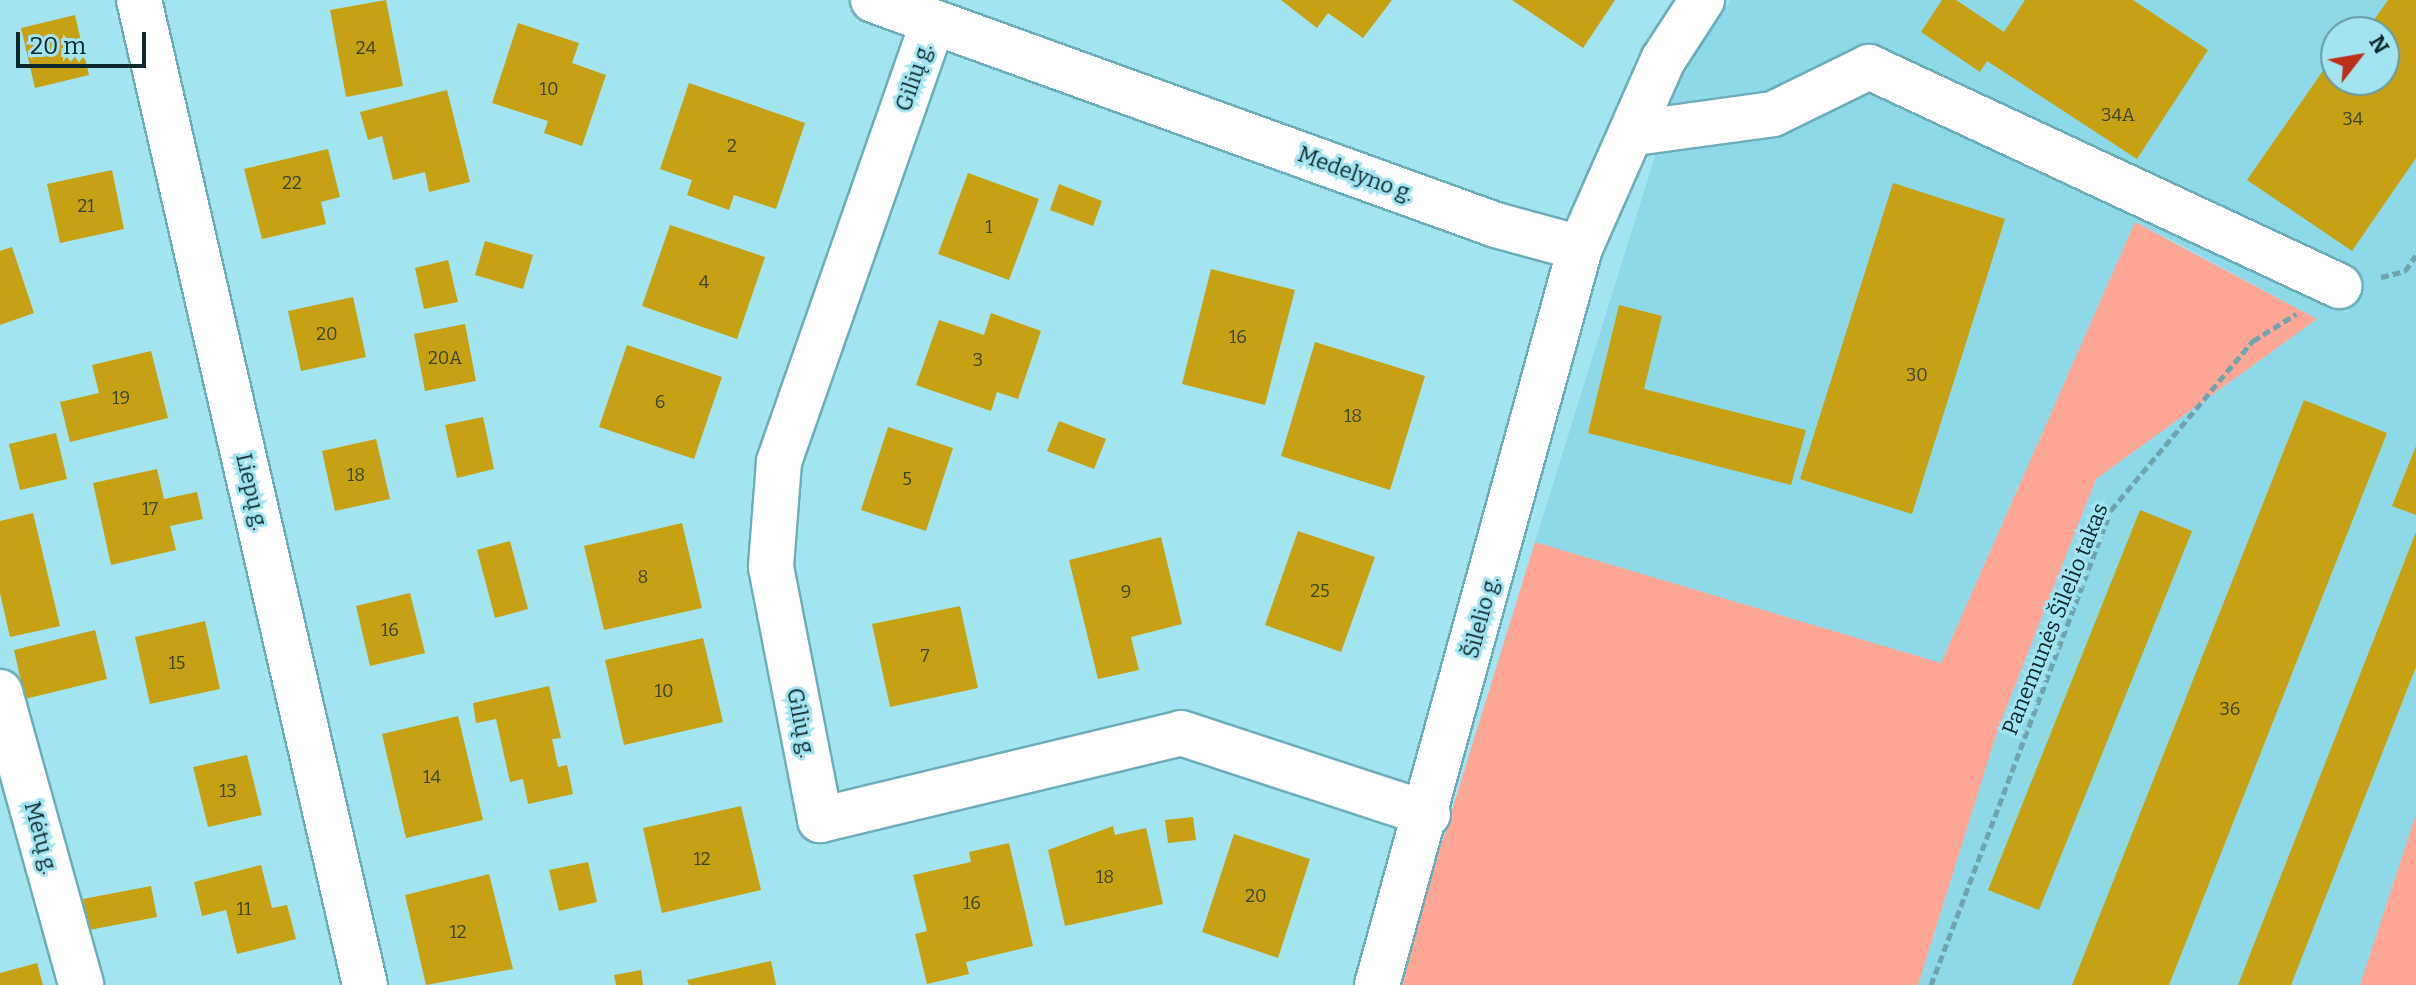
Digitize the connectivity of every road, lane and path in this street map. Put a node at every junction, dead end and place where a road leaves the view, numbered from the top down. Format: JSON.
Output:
{"nodes":[{"id":1,"x":139,"y":0,"type":"edge"},
{"id":2,"x":873,"y":0,"type":"edge"},
{"id":3,"x":1702,"y":0,"type":"edge"},
{"id":4,"x":933,"y":22,"type":"junction"},
{"id":5,"x":1635,"y":133,"type":"junction"},
{"id":6,"x":1580,"y":248,"type":"junction"},
{"id":7,"x":2416,"y":255,"type":"edge"},
{"id":8,"x":2339,"y":286,"type":"junction"},
{"id":9,"x":0,"y":692,"type":"edge"},
{"id":10,"x":1428,"y":814,"type":"junction"},
{"id":11,"x":81,"y":985,"type":"edge"},
{"id":12,"x":365,"y":985,"type":"edge"},
{"id":13,"x":1377,"y":985,"type":"edge"},
{"id":14,"x":1931,"y":985,"type":"edge"}],
"edges":[{"from":1,"to":12,"type":"street","name":"Liepų g."},
{"from":2,"to":4,"type":"street","name":"Medelyno g."},
{"from":3,"to":5,"type":"street"},
{"from":4,"to":6,"type":"street","name":"Medelyno g."},
{"from":4,"to":10,"type":"street","name":"Gilių g."},
{"from":5,"to":6,"type":"street"},
{"from":5,"to":8,"type":"street"},
{"from":6,"to":10,"type":"street","name":"Šilelio g."},
{"from":7,"to":8,"type":"path","name":"Panemunės Šilelio takas"},
{"from":8,"to":14,"type":"path","name":"Panemunės Šilelio takas"},
{"from":9,"to":11,"type":"street","name":"Mėtų g."},
{"from":10,"to":13,"type":"street","name":"Šilelio g."}]}
